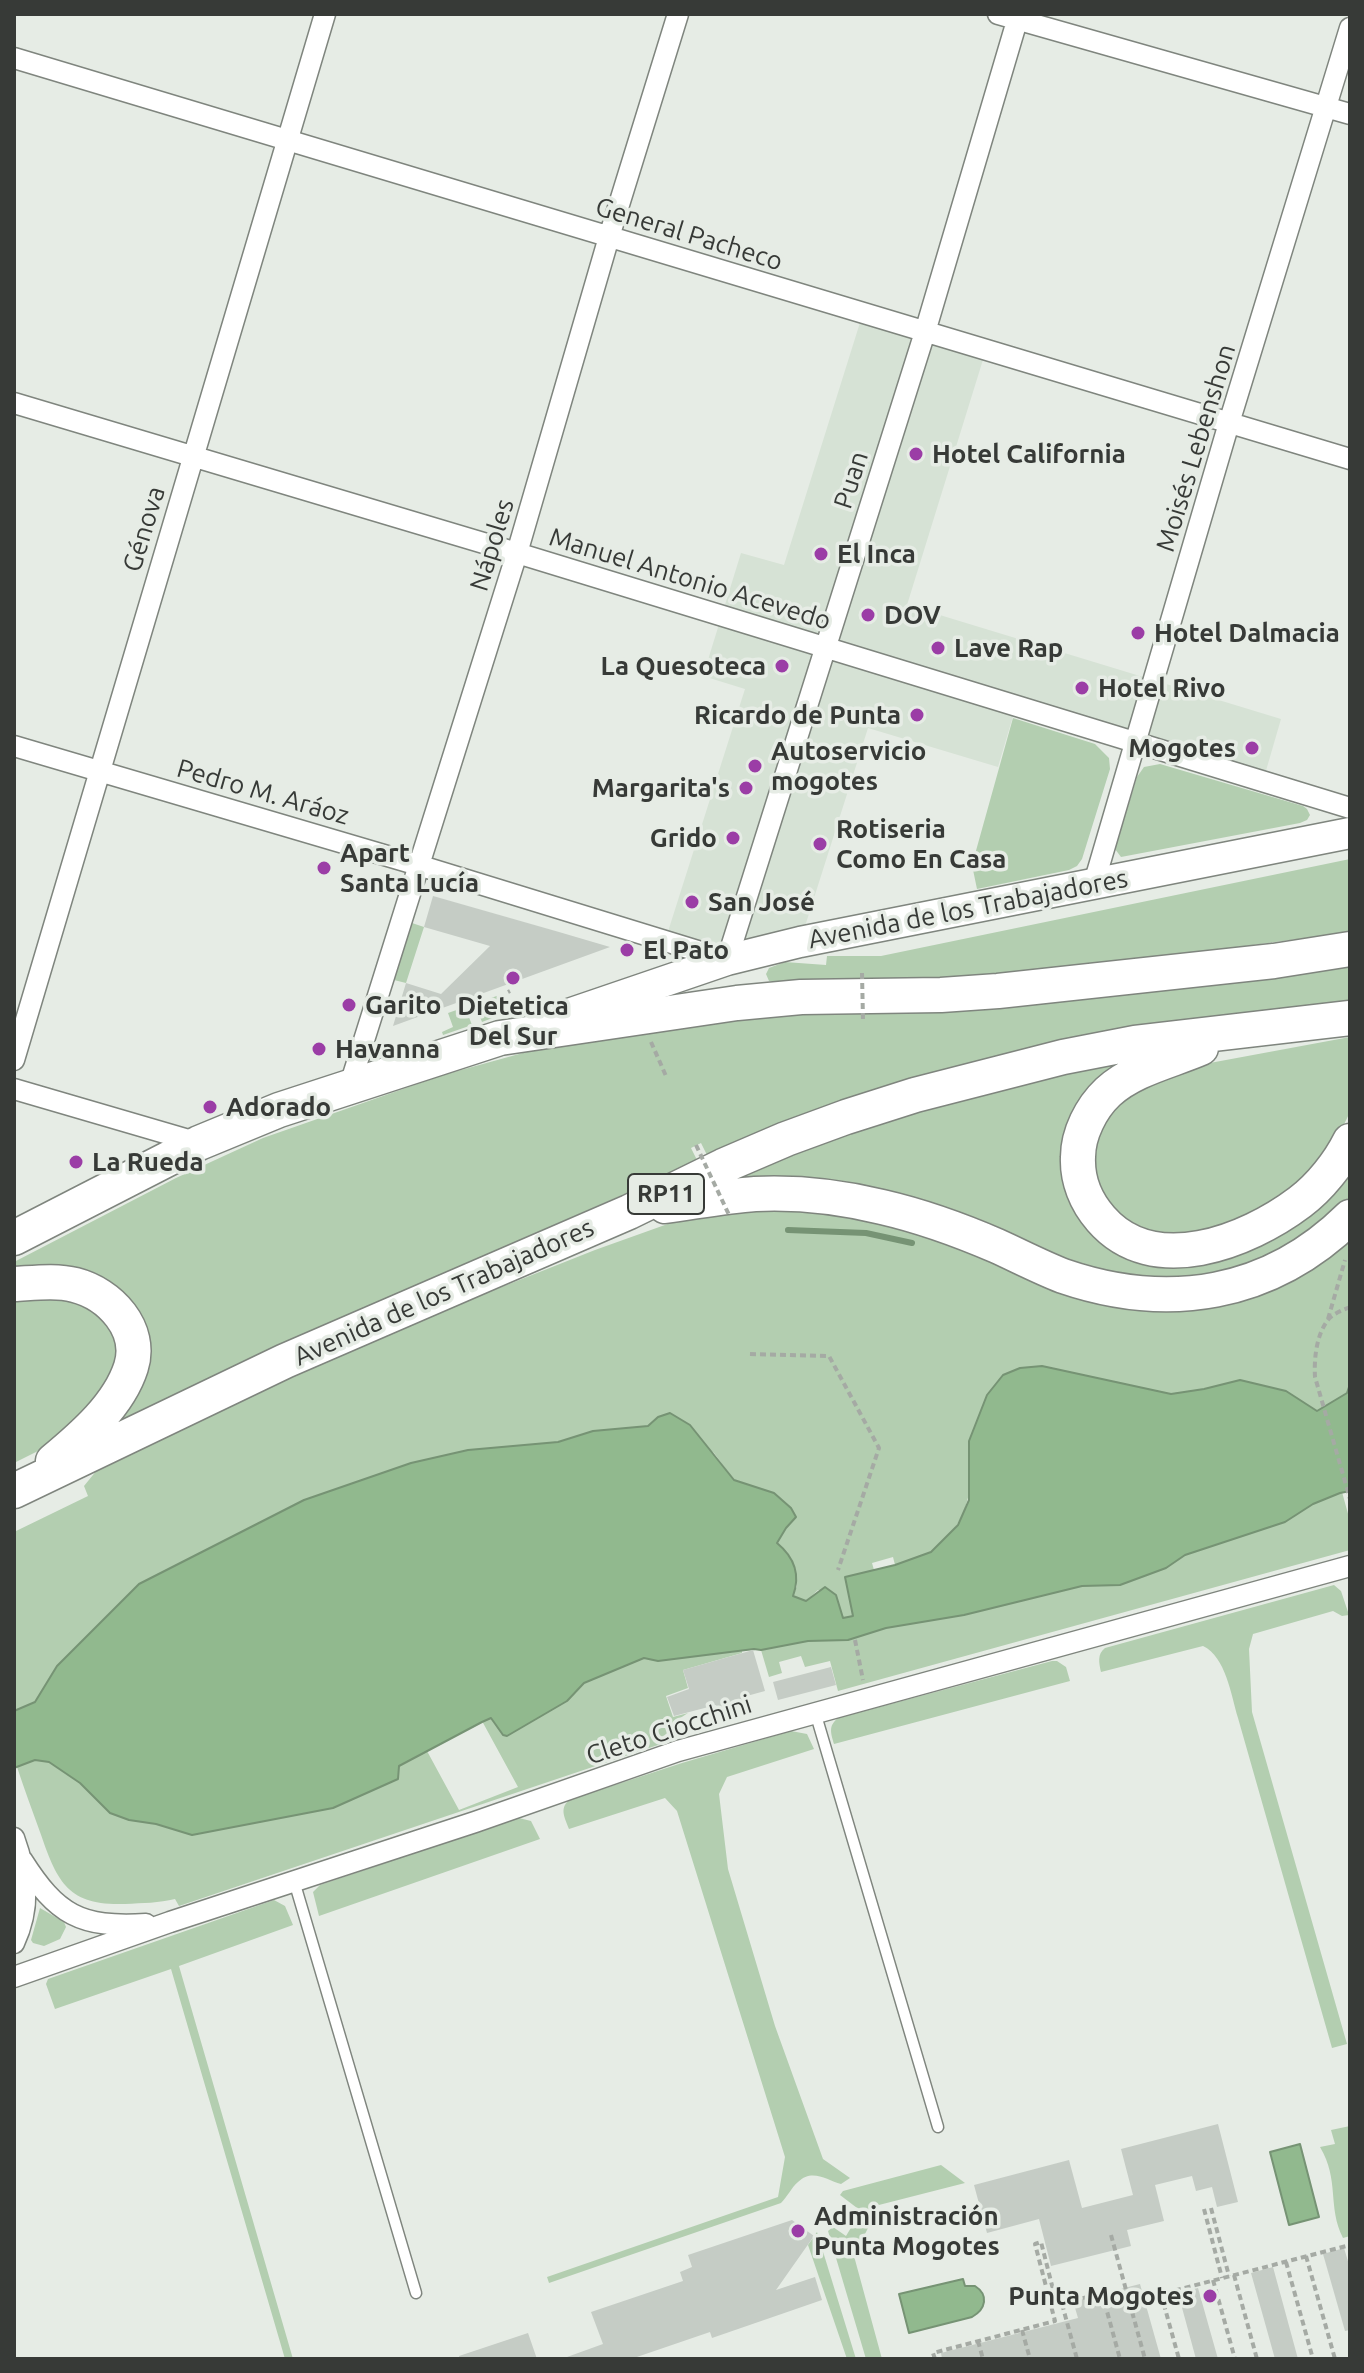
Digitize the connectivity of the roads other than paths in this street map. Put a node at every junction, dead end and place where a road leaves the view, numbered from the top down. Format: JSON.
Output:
{"nodes":[{"id":1,"x":325,"y":14,"type":"edge"},
{"id":2,"x":678,"y":14,"type":"edge"},
{"id":3,"x":1012,"y":16,"type":"edge"},
{"id":4,"x":1350,"y":28,"type":"edge"},
{"id":5,"x":14,"y":58,"type":"edge"},
{"id":6,"x":1325,"y":107,"type":"junction"},
{"id":7,"x":1350,"y":114,"type":"edge"},
{"id":8,"x":287,"y":140,"type":"junction"},
{"id":9,"x":609,"y":237,"type":"junction"},
{"id":10,"x":925,"y":332,"type":"junction"},
{"id":11,"x":14,"y":403,"type":"edge"},
{"id":12,"x":1229,"y":423,"type":"junction"},
{"id":13,"x":193,"y":456,"type":"junction"},
{"id":14,"x":1350,"y":459,"type":"edge"},
{"id":15,"x":517,"y":553,"type":"junction"},
{"id":16,"x":825,"y":647,"type":"junction"},
{"id":17,"x":1135,"y":742,"type":"junction"},
{"id":18,"x":14,"y":746,"type":"edge"},
{"id":19,"x":99,"y":771,"type":"junction"},
{"id":20,"x":1350,"y":808,"type":"edge"},
{"id":21,"x":1350,"y":833,"type":"edge"},
{"id":22,"x":418,"y":865,"type":"junction"},
{"id":23,"x":1094,"y":883,"type":"junction"},
{"id":24,"x":1350,"y":949,"type":"edge"},
{"id":25,"x":727,"y":960,"type":"junction"},
{"id":26,"x":1350,"y":1018,"type":"edge"},
{"id":27,"x":1240,"y":1032,"type":"junction"},
{"id":28,"x":500,"y":1038,"type":"junction"},
{"id":29,"x":14,"y":1060,"type":"edge"},
{"id":30,"x":349,"y":1088,"type":"junction"},
{"id":31,"x":14,"y":1089,"type":"edge"},
{"id":32,"x":1350,"y":1141,"type":"edge"},
{"id":33,"x":199,"y":1143,"type":"junction"},
{"id":34,"x":629,"y":1212,"type":"junction"},
{"id":35,"x":1350,"y":1217,"type":"edge"},
{"id":36,"x":14,"y":1238,"type":"edge"},
{"id":37,"x":14,"y":1284,"type":"edge"},
{"id":38,"x":16,"y":1491,"type":"edge"},
{"id":39,"x":1350,"y":1566,"type":"edge"},
{"id":40,"x":815,"y":1712,"type":"junction"},
{"id":41,"x":14,"y":1838,"type":"edge"},
{"id":42,"x":22,"y":1860,"type":"junction"},
{"id":43,"x":294,"y":1881,"type":"junction"},
{"id":44,"x":63,"y":1910,"type":"junction"},
{"id":45,"x":22,"y":1922,"type":"junction"},
{"id":46,"x":170,"y":1922,"type":"junction"},
{"id":47,"x":14,"y":1943,"type":"edge"},
{"id":48,"x":70,"y":1957,"type":"junction"},
{"id":49,"x":46,"y":1965,"type":"junction"},
{"id":50,"x":14,"y":1977,"type":"edge"},
{"id":51,"x":938,"y":2127,"type":"dead end"},
{"id":52,"x":416,"y":2293,"type":"dead end"}],
"edges":[{"from":1,"to":8,"type":"street","name":"Génova"},
{"from":2,"to":9,"type":"street","name":"Nápoles"},
{"from":3,"to":6,"type":"street"},
{"from":3,"to":10,"type":"street","name":"Puan"},
{"from":4,"to":6,"type":"street","name":"Moisés Lebenshon"},
{"from":5,"to":8,"type":"street","name":"General Pacheco"},
{"from":6,"to":7,"type":"street"},
{"from":6,"to":12,"type":"street","name":"Moisés Lebenshon"},
{"from":8,"to":9,"type":"street","name":"General Pacheco"},
{"from":8,"to":13,"type":"street","name":"Génova"},
{"from":9,"to":10,"type":"street","name":"General Pacheco"},
{"from":9,"to":15,"type":"street","name":"Nápoles"},
{"from":10,"to":12,"type":"street","name":"General Pacheco"},
{"from":10,"to":16,"type":"street","name":"Puan"},
{"from":11,"to":13,"type":"street","name":"Manuel Antonio Acevedo"},
{"from":12,"to":14,"type":"street","name":"General Pacheco"},
{"from":12,"to":17,"type":"street","name":"Moisés Lebenshon"},
{"from":13,"to":15,"type":"street","name":"Manuel Antonio Acevedo"},
{"from":13,"to":19,"type":"street","name":"Génova"},
{"from":15,"to":16,"type":"street","name":"Manuel Antonio Acevedo"},
{"from":15,"to":22,"type":"street","name":"Nápoles"},
{"from":16,"to":17,"type":"street","name":"Manuel Antonio Acevedo"},
{"from":16,"to":25,"type":"street","name":"Puan"},
{"from":17,"to":20,"type":"street","name":"Manuel Antonio Acevedo"},
{"from":17,"to":23,"type":"street","name":"Moisés Lebenshon"},
{"from":18,"to":19,"type":"street","name":"Pedro M. Aráoz"},
{"from":19,"to":22,"type":"street","name":"Pedro M. Aráoz"},
{"from":19,"to":29,"type":"street","name":"Génova"},
{"from":21,"to":23,"type":"main road","name":"Avenida de los Trabajadores"},
{"from":22,"to":25,"type":"street","name":"Pedro M. Aráoz"},
{"from":22,"to":30,"type":"street","name":"Nápoles"},
{"from":23,"to":25,"type":"main road","name":"Avenida de los Trabajadores"},
{"from":24,"to":28,"type":"main road","name":"Avenida de los Trabajadores"},
{"from":25,"to":28,"type":"main road","name":"Avenida de los Trabajadores"},
{"from":26,"to":27,"type":"main road","name":"Avenida de los Trabajadores","number":"RP11"},
{"from":27,"to":32,"type":"main road"},
{"from":27,"to":34,"type":"main road","name":"Avenida de los Trabajadores","number":"RP11"},
{"from":28,"to":30,"type":"main road","name":"Avenida de los Trabajadores"},
{"from":30,"to":33,"type":"main road","name":"Avenida de los Trabajadores"},
{"from":31,"to":33,"type":"street"},
{"from":33,"to":36,"type":"main road","name":"Avenida de los Trabajadores"},
{"from":34,"to":35,"type":"main road"},
{"from":34,"to":38,"type":"main road","name":"Avenida de los Trabajadores","number":"RP11"},
{"from":37,"to":38,"type":"main road"},
{"from":39,"to":40,"type":"street","name":"Cleto Ciocchini"},
{"from":40,"to":43,"type":"street","name":"Cleto Ciocchini"},
{"from":40,"to":51,"type":"lane"},
{"from":41,"to":42,"type":"street"},
{"from":42,"to":44,"type":"street"},
{"from":42,"to":45,"type":"street"},
{"from":43,"to":46,"type":"street","name":"Cleto Ciocchini"},
{"from":43,"to":52,"type":"lane"},
{"from":44,"to":46,"type":"street"},
{"from":44,"to":48,"type":"street"},
{"from":45,"to":47,"type":"street"},
{"from":45,"to":49,"type":"street"},
{"from":46,"to":48,"type":"street","name":"Cleto Ciocchini"},
{"from":48,"to":49,"type":"street","name":"Cleto Ciocchini"},
{"from":49,"to":50,"type":"street","name":"Cleto Ciocchini"}]}
